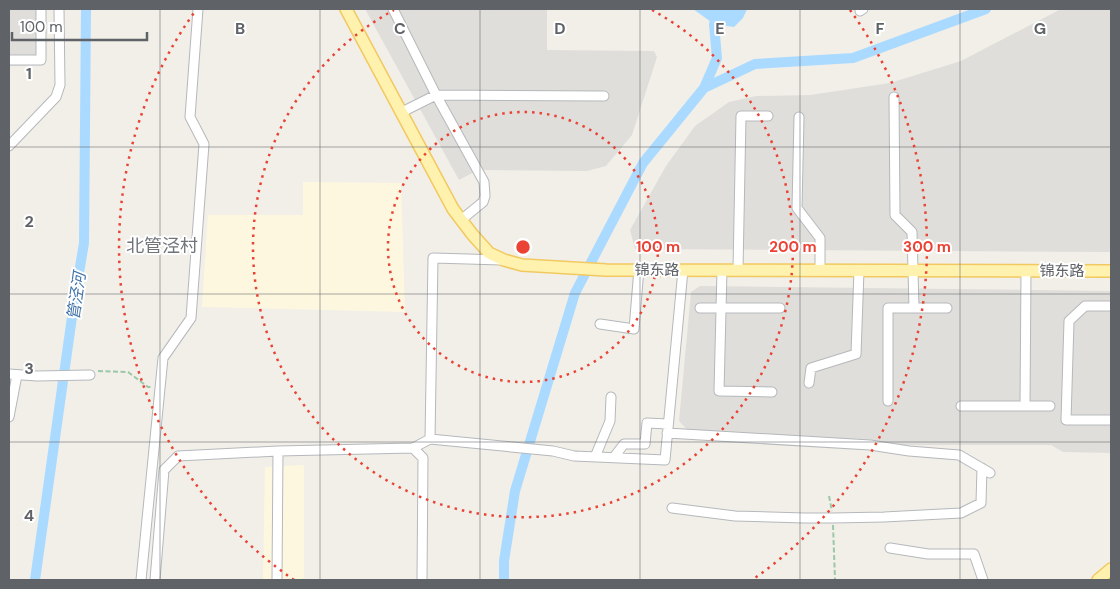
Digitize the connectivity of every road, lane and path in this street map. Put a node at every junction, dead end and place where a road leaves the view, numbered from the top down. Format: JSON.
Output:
{"nodes":[{"id":1,"x":41,"y":9,"type":"edge"},
{"id":2,"x":59,"y":9,"type":"edge"},
{"id":3,"x":198,"y":9,"type":"edge"},
{"id":4,"x":346,"y":9,"type":"edge"},
{"id":5,"x":393,"y":9,"type":"edge"},
{"id":6,"x":9,"y":60,"type":"edge"},
{"id":7,"x":436,"y":95,"type":"junction"},
{"id":8,"x":604,"y":96,"type":"dead end"},
{"id":9,"x":894,"y":97,"type":"dead end"},
{"id":10,"x":402,"y":112,"type":"junction"},
{"id":11,"x":768,"y":116,"type":"dead end"},
{"id":12,"x":799,"y":117,"type":"dead end"},
{"id":13,"x":9,"y":146,"type":"edge"},
{"id":14,"x":461,"y":220,"type":"junction"},
{"id":15,"x":504,"y":260,"type":"junction"},
{"id":16,"x":640,"y":269,"type":"junction"},
{"id":17,"x":683,"y":270,"type":"junction"},
{"id":18,"x":722,"y":270,"type":"junction"},
{"id":19,"x":738,"y":270,"type":"junction"},
{"id":20,"x":820,"y":270,"type":"junction"},
{"id":21,"x":858,"y":270,"type":"junction"},
{"id":22,"x":914,"y":270,"type":"junction"},
{"id":23,"x":1026,"y":271,"type":"junction"},
{"id":24,"x":1111,"y":271,"type":"edge"},
{"id":25,"x":1111,"y":306,"type":"edge"},
{"id":26,"x":700,"y":308,"type":"dead end"},
{"id":27,"x":721,"y":308,"type":"junction"},
{"id":28,"x":780,"y":308,"type":"dead end"},
{"id":29,"x":914,"y":308,"type":"junction"},
{"id":30,"x":947,"y":308,"type":"dead end"},
{"id":31,"x":600,"y":324,"type":"dead end"},
{"id":32,"x":13,"y":375,"type":"edge"},
{"id":33,"x":90,"y":375,"type":"joint"},
{"id":34,"x":809,"y":382,"type":"dead end"},
{"id":35,"x":159,"y":388,"type":"junction"},
{"id":36,"x":772,"y":392,"type":"dead end"},
{"id":37,"x":612,"y":397,"type":"dead end"},
{"id":38,"x":888,"y":401,"type":"dead end"},
{"id":39,"x":961,"y":406,"type":"dead end"},
{"id":40,"x":1025,"y":406,"type":"junction"},
{"id":41,"x":1050,"y":406,"type":"dead end"},
{"id":42,"x":9,"y":417,"type":"edge"},
{"id":43,"x":1111,"y":420,"type":"edge"},
{"id":44,"x":668,"y":428,"type":"junction"},
{"id":45,"x":430,"y":438,"type":"junction"},
{"id":46,"x":413,"y":448,"type":"junction"},
{"id":47,"x":278,"y":452,"type":"junction"},
{"id":48,"x":595,"y":457,"type":"junction"},
{"id":49,"x":614,"y":457,"type":"junction"},
{"id":50,"x":982,"y":468,"type":"junction"},
{"id":51,"x":990,"y":473,"type":"dead end"},
{"id":52,"x":829,"y":496,"type":"dead end"},
{"id":53,"x":672,"y":508,"type":"dead end"},
{"id":54,"x":833,"y":518,"type":"junction"},
{"id":55,"x":890,"y":548,"type":"dead end"},
{"id":56,"x":1111,"y":569,"type":"edge"},
{"id":57,"x":141,"y":580,"type":"edge"},
{"id":58,"x":155,"y":580,"type":"edge"},
{"id":59,"x":277,"y":580,"type":"edge"},
{"id":60,"x":422,"y":580,"type":"edge"},
{"id":61,"x":834,"y":580,"type":"edge"},
{"id":62,"x":983,"y":580,"type":"edge"},
{"id":63,"x":1098,"y":580,"type":"edge"}],
"edges":[{"from":1,"to":6,"type":"street"},
{"from":2,"to":13,"type":"street"},
{"from":3,"to":35,"type":"street"},
{"from":4,"to":10,"type":"main road","name":"锦东路"},
{"from":5,"to":7,"type":"street"},
{"from":7,"to":8,"type":"street"},
{"from":7,"to":10,"type":"street"},
{"from":7,"to":14,"type":"street"},
{"from":9,"to":22,"type":"street"},
{"from":10,"to":14,"type":"main road","name":"锦东路"},
{"from":11,"to":19,"type":"street"},
{"from":12,"to":20,"type":"street"},
{"from":14,"to":15,"type":"main road","name":"锦东路"},
{"from":15,"to":16,"type":"main road","name":"锦东路"},
{"from":15,"to":45,"type":"street"},
{"from":16,"to":17,"type":"main road","name":"锦东路"},
{"from":16,"to":31,"type":"street"},
{"from":17,"to":18,"type":"main road","name":"锦东路"},
{"from":17,"to":44,"type":"street"},
{"from":18,"to":19,"type":"main road","name":"锦东路"},
{"from":18,"to":27,"type":"street"},
{"from":19,"to":20,"type":"main road","name":"锦东路"},
{"from":20,"to":21,"type":"main road","name":"锦东路"},
{"from":21,"to":22,"type":"main road","name":"锦东路"},
{"from":21,"to":34,"type":"street"},
{"from":22,"to":23,"type":"main road","name":"锦东路"},
{"from":22,"to":29,"type":"street"},
{"from":23,"to":24,"type":"main road","name":"锦东路"},
{"from":23,"to":40,"type":"street"},
{"from":25,"to":43,"type":"street"},
{"from":26,"to":27,"type":"street"},
{"from":27,"to":28,"type":"street"},
{"from":27,"to":36,"type":"street"},
{"from":29,"to":30,"type":"street"},
{"from":29,"to":38,"type":"street"},
{"from":32,"to":33,"type":"street"},
{"from":32,"to":42,"type":"street"},
{"from":33,"to":35,"type":"path"},
{"from":35,"to":57,"type":"street"},
{"from":37,"to":48,"type":"street"},
{"from":39,"to":40,"type":"street"},
{"from":40,"to":41,"type":"street"},
{"from":44,"to":49,"type":"street"},
{"from":44,"to":49,"type":"street"},
{"from":44,"to":50,"type":"street"},
{"from":45,"to":46,"type":"street"},
{"from":45,"to":48,"type":"street"},
{"from":46,"to":47,"type":"street"},
{"from":46,"to":60,"type":"street"},
{"from":47,"to":58,"type":"street"},
{"from":47,"to":59,"type":"street"},
{"from":48,"to":49,"type":"street"},
{"from":50,"to":51,"type":"street"},
{"from":50,"to":54,"type":"street"},
{"from":52,"to":54,"type":"path"},
{"from":53,"to":54,"type":"street"},
{"from":54,"to":61,"type":"path"},
{"from":55,"to":62,"type":"street"},
{"from":56,"to":63,"type":"main road"}]}
